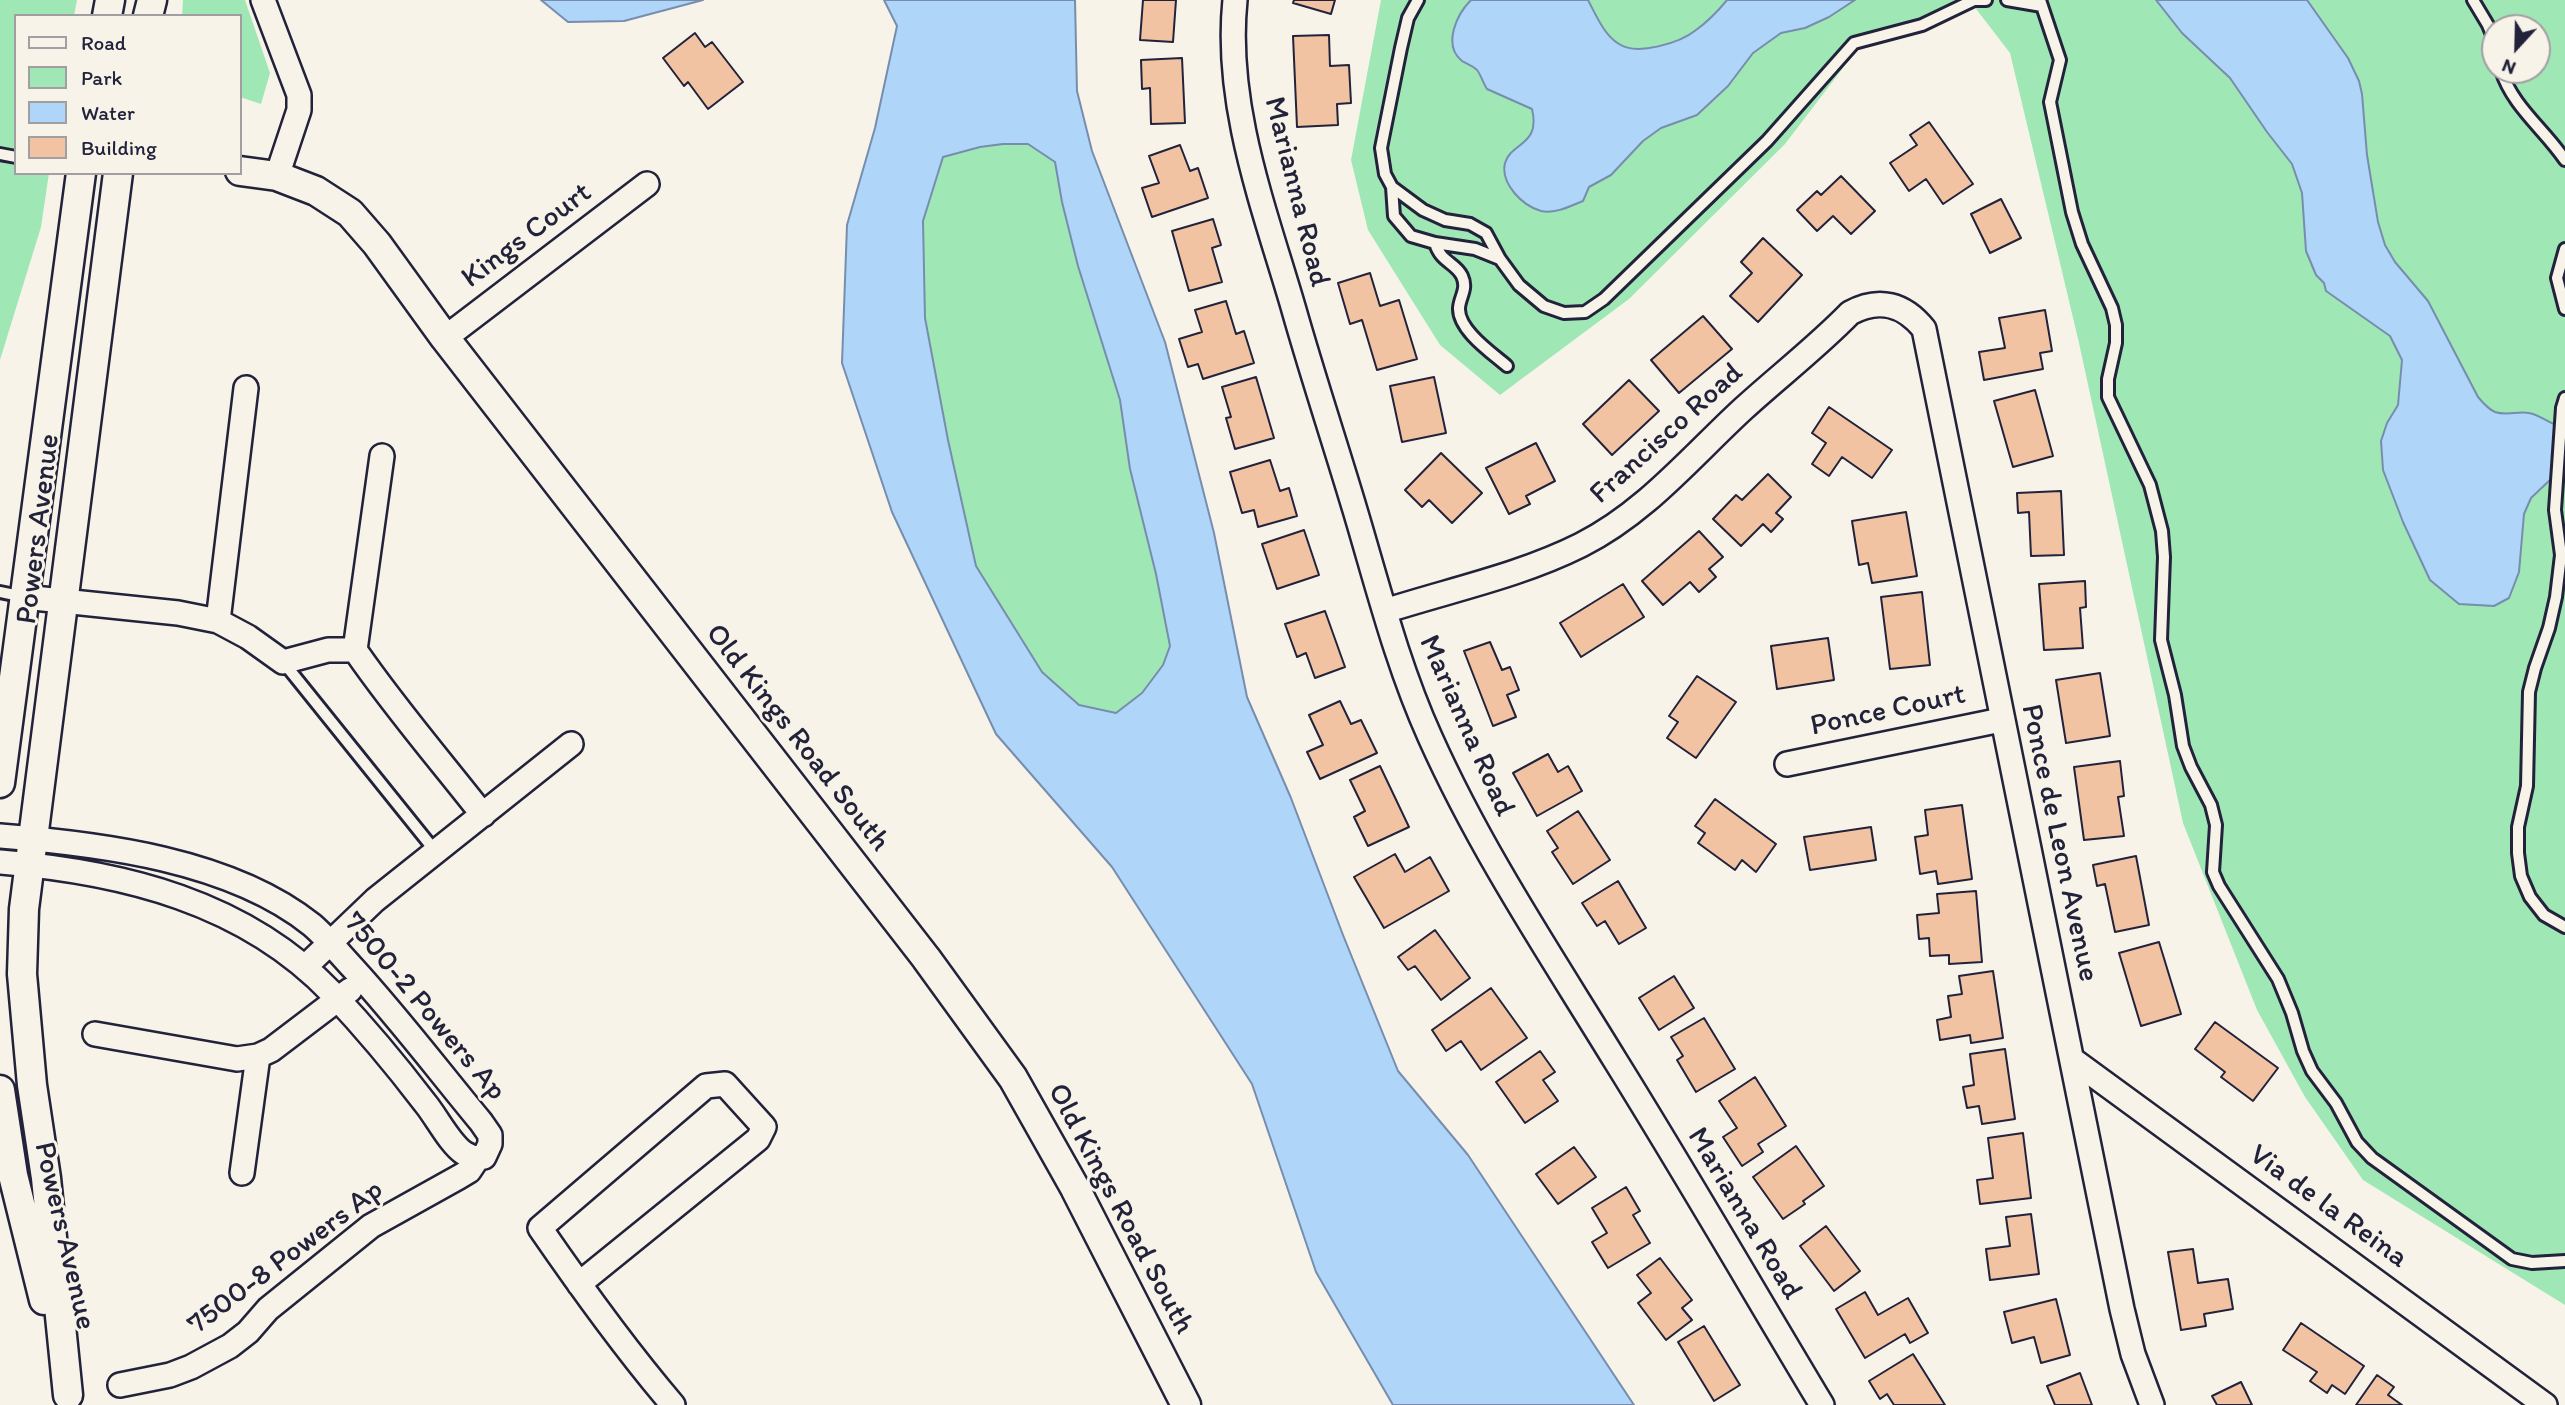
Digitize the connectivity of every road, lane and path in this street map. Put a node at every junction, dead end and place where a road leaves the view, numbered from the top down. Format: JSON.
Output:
{"nodes":[{"id":1,"x":263,"y":0,"type":"edge"},
{"id":2,"x":1235,"y":0,"type":"edge"},
{"id":3,"x":1418,"y":0,"type":"edge"},
{"id":4,"x":1974,"y":0,"type":"edge"},
{"id":5,"x":1986,"y":0,"type":"edge"},
{"id":6,"x":2007,"y":0,"type":"edge"},
{"id":7,"x":2041,"y":3,"type":"edge"},
{"id":8,"x":2506,"y":84,"type":"edge"},
{"id":9,"x":2565,"y":160,"type":"edge"},
{"id":10,"x":242,"y":171,"type":"edge"},
{"id":11,"x":81,"y":175,"type":"edge"},
{"id":12,"x":118,"y":175,"type":"edge"},
{"id":13,"x":277,"y":176,"type":"junction"},
{"id":14,"x":647,"y":184,"type":"dead end"},
{"id":15,"x":1392,"y":187,"type":"junction"},
{"id":16,"x":1435,"y":243,"type":"junction"},
{"id":17,"x":2565,"y":249,"type":"edge"},
{"id":18,"x":1500,"y":259,"type":"junction"},
{"id":19,"x":1894,"y":304,"type":"joint"},
{"id":20,"x":2565,"y":309,"type":"edge"},
{"id":21,"x":446,"y":338,"type":"junction"},
{"id":22,"x":1507,"y":366,"type":"dead end"},
{"id":23,"x":246,"y":388,"type":"dead end"},
{"id":24,"x":2565,"y":398,"type":"edge"},
{"id":25,"x":382,"y":456,"type":"dead end"},
{"id":26,"x":12,"y":595,"type":"edge"},
{"id":27,"x":63,"y":602,"type":"junction"},
{"id":28,"x":1385,"y":611,"type":"junction"},
{"id":29,"x":218,"y":621,"type":"junction"},
{"id":30,"x":355,"y":650,"type":"junction"},
{"id":31,"x":284,"y":662,"type":"junction"},
{"id":32,"x":2001,"y":720,"type":"junction"},
{"id":33,"x":571,"y":744,"type":"dead end"},
{"id":34,"x":1787,"y":764,"type":"dead end"},
{"id":35,"x":0,"y":783,"type":"edge"},
{"id":36,"x":483,"y":815,"type":"junction"},
{"id":37,"x":0,"y":836,"type":"edge"},
{"id":38,"x":32,"y":852,"type":"junction"},
{"id":39,"x":436,"y":852,"type":"junction"},
{"id":40,"x":0,"y":862,"type":"edge"},
{"id":41,"x":2565,"y":927,"type":"edge"},
{"id":42,"x":330,"y":944,"type":"junction"},
{"id":43,"x":306,"y":966,"type":"junction"},
{"id":44,"x":364,"y":980,"type":"junction"},
{"id":45,"x":338,"y":999,"type":"junction"},
{"id":46,"x":95,"y":1034,"type":"dead end"},
{"id":47,"x":258,"y":1056,"type":"junction"},
{"id":48,"x":2073,"y":1060,"type":"junction"},
{"id":49,"x":0,"y":1090,"type":"edge"},
{"id":50,"x":477,"y":1158,"type":"junction"},
{"id":51,"x":242,"y":1172,"type":"dead end"},
{"id":52,"x":2565,"y":1261,"type":"edge"},
{"id":53,"x":579,"y":1284,"type":"junction"},
{"id":54,"x":120,"y":1385,"type":"dead end"},
{"id":55,"x":69,"y":1400,"type":"edge"},
{"id":56,"x":673,"y":1405,"type":"edge"},
{"id":57,"x":1186,"y":1405,"type":"edge"},
{"id":58,"x":1822,"y":1405,"type":"edge"},
{"id":59,"x":2152,"y":1405,"type":"edge"},
{"id":60,"x":2545,"y":1405,"type":"edge"}],
"edges":[{"from":1,"to":13,"type":"street"},
{"from":2,"to":28,"type":"street","name":"Marianna Road"},
{"from":3,"to":15,"type":"lane"},
{"from":4,"to":5,"type":"lane"},
{"from":4,"to":18,"type":"lane"},
{"from":6,"to":7,"type":"lane"},
{"from":7,"to":52,"type":"lane"},
{"from":8,"to":9,"type":"lane"},
{"from":10,"to":13,"type":"street","name":"Old Kings Road South"},
{"from":11,"to":26,"type":"street","name":"Powers Avenue"},
{"from":12,"to":27,"type":"street","name":"Powers Avenue"},
{"from":13,"to":21,"type":"street","name":"Old Kings Road South"},
{"from":14,"to":21,"type":"street","name":"Kings Court"},
{"from":15,"to":16,"type":"lane"},
{"from":15,"to":18,"type":"lane"},
{"from":16,"to":18,"type":"lane"},
{"from":16,"to":22,"type":"lane"},
{"from":17,"to":20,"type":"lane"},
{"from":19,"to":28,"type":"street","name":"Francisco Road"},
{"from":19,"to":32,"type":"street","name":"Ponce de Leon Avenue"},
{"from":21,"to":57,"type":"street","name":"Old Kings Road South"},
{"from":23,"to":29,"type":"street"},
{"from":24,"to":41,"type":"lane"},
{"from":25,"to":30,"type":"street"},
{"from":26,"to":27,"type":"street"},
{"from":26,"to":35,"type":"street","name":"Powers Avenue"},
{"from":27,"to":29,"type":"street"},
{"from":27,"to":38,"type":"street","name":"Powers Avenue"},
{"from":28,"to":58,"type":"street","name":"Marianna Road"},
{"from":29,"to":31,"type":"street"},
{"from":30,"to":31,"type":"street"},
{"from":30,"to":36,"type":"street"},
{"from":31,"to":39,"type":"lane"},
{"from":32,"to":34,"type":"street","name":"Ponce Court"},
{"from":32,"to":48,"type":"street","name":"Ponce de Leon Avenue"},
{"from":33,"to":36,"type":"street"},
{"from":36,"to":39,"type":"street"},
{"from":37,"to":38,"type":"street","name":"7500-2 Powers Ap"},
{"from":38,"to":40,"type":"street","name":"7500-2 Powers Ap"},
{"from":38,"to":42,"type":"street","name":"7500-2 Powers Ap"},
{"from":38,"to":43,"type":"street","name":"7500-2 Powers Ap"},
{"from":38,"to":55,"type":"street","name":"Powers Avenue"},
{"from":39,"to":42,"type":"street"},
{"from":42,"to":43,"type":"street"},
{"from":42,"to":44,"type":"street","name":"7500-2 Powers Ap"},
{"from":43,"to":45,"type":"street","name":"7500-2 Powers Ap"},
{"from":44,"to":45,"type":"street"},
{"from":44,"to":50,"type":"street","name":"7500-2 Powers Ap"},
{"from":45,"to":47,"type":"street"},
{"from":45,"to":50,"type":"street","name":"7500-2 Powers Ap"},
{"from":46,"to":47,"type":"street"},
{"from":47,"to":51,"type":"street"},
{"from":48,"to":59,"type":"street","name":"Ponce de Leon Avenue"},
{"from":48,"to":60,"type":"street","name":"Via de la Reina"},
{"from":49,"to":55,"type":"street","name":"Powers Avenue"},
{"from":50,"to":54,"type":"street","name":"7500-8 Powers Ap"},
{"from":53,"to":53,"type":"street"},
{"from":53,"to":56,"type":"street"}]}
